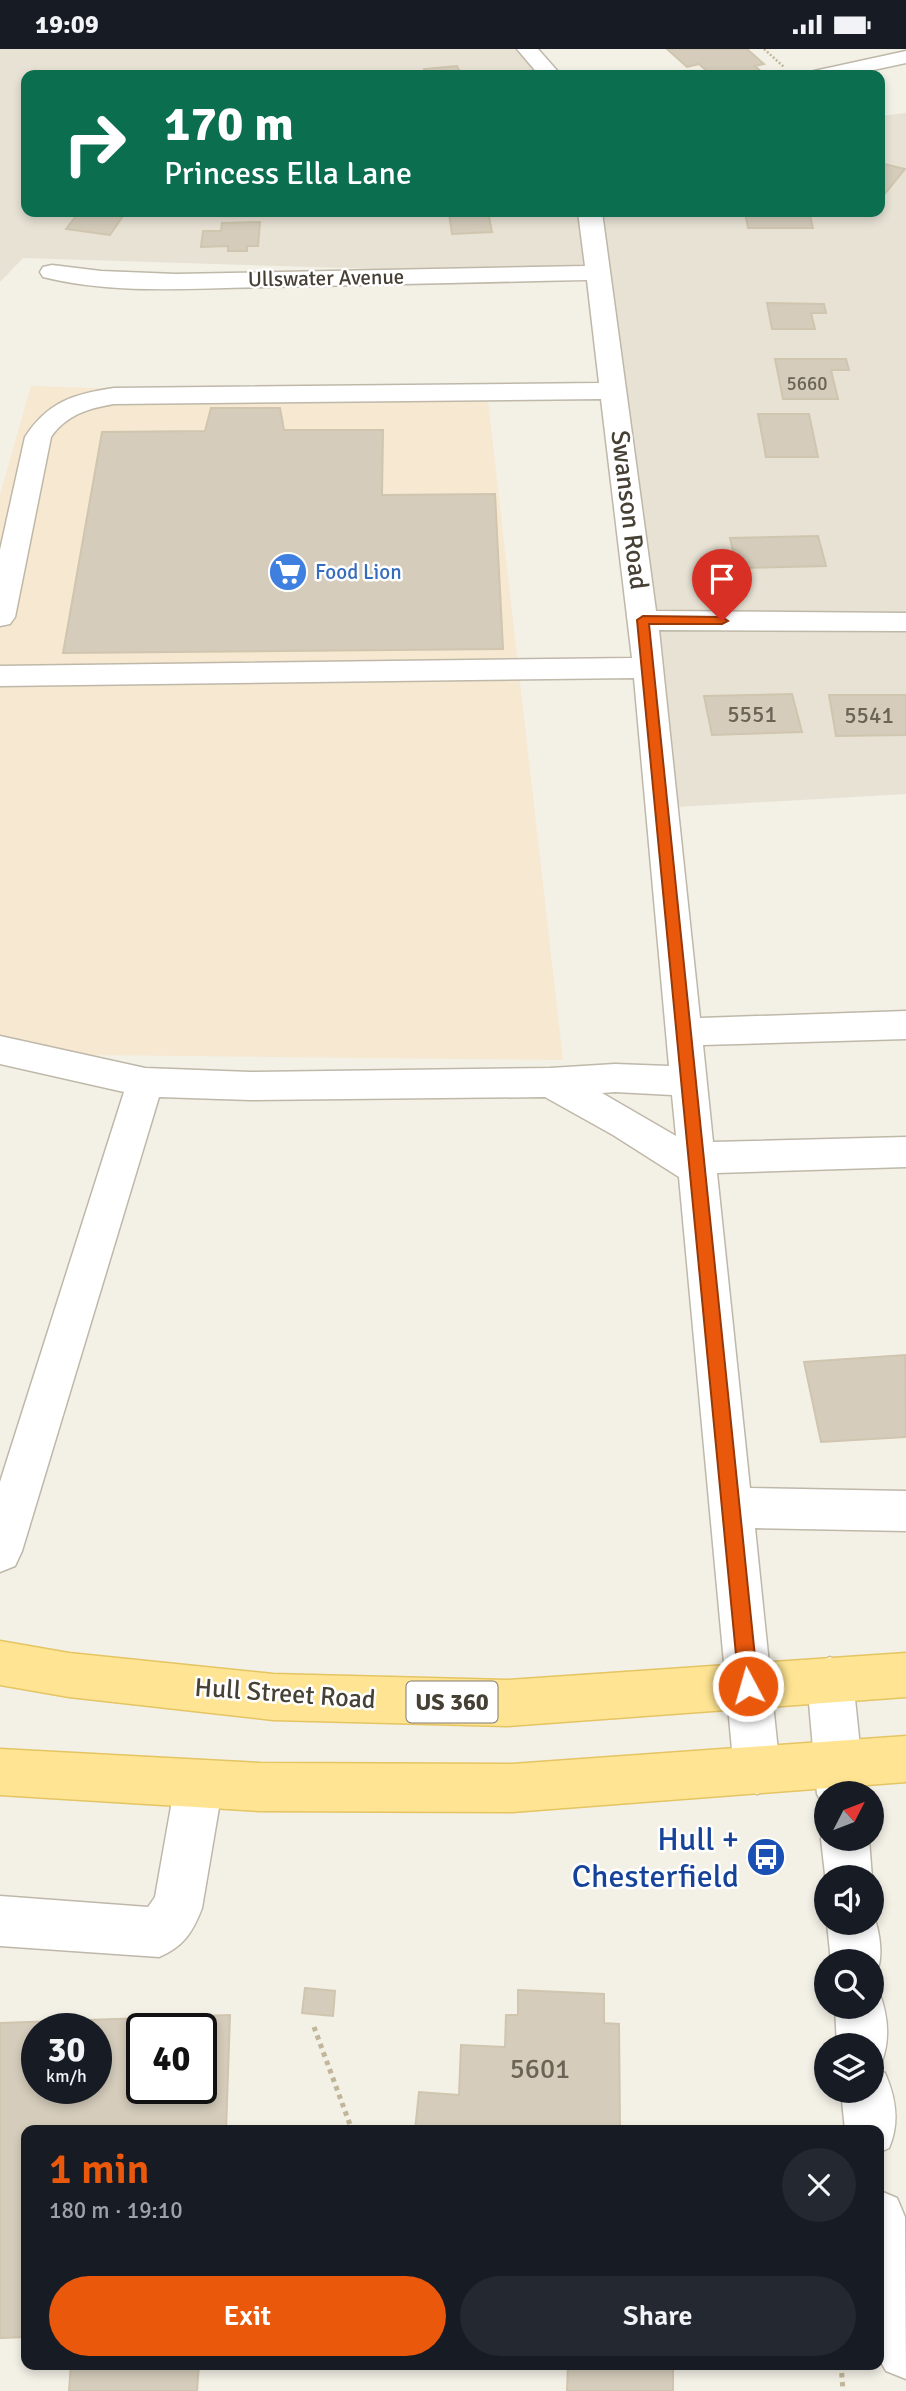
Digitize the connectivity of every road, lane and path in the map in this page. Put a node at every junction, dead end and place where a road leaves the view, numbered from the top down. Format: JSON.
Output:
{"nodes":[{"id":1,"x":527,"y":49,"type":"edge"},
{"id":2,"x":764,"y":49,"type":"edge"},
{"id":3,"x":896,"y":49,"type":"edge"},
{"id":4,"x":906,"y":57,"type":"edge"},
{"id":5,"x":784,"y":67,"type":"dead end"},
{"id":6,"x":825,"y":68,"type":"edge"},
{"id":7,"x":546,"y":70,"type":"edge"},
{"id":8,"x":591,"y":217,"type":"edge"},
{"id":9,"x":52,"y":272,"type":"dead end"},
{"id":10,"x":599,"y":273,"type":"junction"},
{"id":11,"x":614,"y":391,"type":"junction"},
{"id":12,"x":0,"y":617,"type":"edge"},
{"id":13,"x":643,"y":620,"type":"junction"},
{"id":14,"x":906,"y":622,"type":"edge"},
{"id":15,"x":647,"y":668,"type":"junction"},
{"id":16,"x":0,"y":676,"type":"edge"},
{"id":17,"x":906,"y":1025,"type":"edge"},
{"id":18,"x":682,"y":1032,"type":"junction"},
{"id":19,"x":0,"y":1050,"type":"edge"},
{"id":20,"x":688,"y":1081,"type":"junction"},
{"id":21,"x":145,"y":1082,"type":"junction"},
{"id":22,"x":551,"y":1082,"type":"junction"},
{"id":23,"x":906,"y":1151,"type":"edge"},
{"id":24,"x":696,"y":1163,"type":"junction"},
{"id":25,"x":730,"y":1508,"type":"junction"},
{"id":26,"x":906,"y":1511,"type":"edge"},
{"id":27,"x":0,"y":1551,"type":"edge"},
{"id":28,"x":0,"y":1663,"type":"edge"},
{"id":29,"x":906,"y":1675,"type":"edge"},
{"id":30,"x":830,"y":1680,"type":"junction"},
{"id":31,"x":748,"y":1686,"type":"junction"},
{"id":32,"x":906,"y":1759,"type":"edge"},
{"id":33,"x":757,"y":1771,"type":"junction"},
{"id":34,"x":0,"y":1772,"type":"edge"},
{"id":35,"x":839,"y":1779,"type":"edge"},
{"id":36,"x":199,"y":1784,"type":"junction"},
{"id":37,"x":0,"y":1921,"type":"edge"},
{"id":38,"x":314,"y":2027,"type":"dead end"},
{"id":39,"x":868,"y":2103,"type":"edge"},
{"id":40,"x":350,"y":2125,"type":"edge"},
{"id":41,"x":870,"y":2125,"type":"edge"},
{"id":42,"x":884,"y":2277,"type":"edge"},
{"id":43,"x":906,"y":2351,"type":"edge"},
{"id":44,"x":841,"y":2370,"type":"edge"},
{"id":45,"x":843,"y":2391,"type":"edge"}],
"edges":[{"from":1,"to":7,"type":"street"},
{"from":2,"to":5,"type":"path"},
{"from":3,"to":4,"type":"street"},
{"from":4,"to":6,"type":"street"},
{"from":8,"to":10,"type":"street","name":"Swanson Road"},
{"from":9,"to":10,"type":"street","name":"Ullswater Avenue"},
{"from":10,"to":11,"type":"street","name":"Swanson Road"},
{"from":11,"to":12,"type":"street"},
{"from":11,"to":13,"type":"street","name":"Swanson Road"},
{"from":13,"to":14,"type":"street"},
{"from":13,"to":15,"type":"street","name":"Swanson Road"},
{"from":15,"to":16,"type":"street"},
{"from":15,"to":18,"type":"street","name":"Swanson Road"},
{"from":17,"to":18,"type":"street"},
{"from":18,"to":20,"type":"street","name":"Swanson Road"},
{"from":19,"to":21,"type":"street"},
{"from":20,"to":22,"type":"street"},
{"from":20,"to":24,"type":"street","name":"Swanson Road"},
{"from":21,"to":22,"type":"street"},
{"from":21,"to":27,"type":"street"},
{"from":22,"to":24,"type":"street"},
{"from":23,"to":24,"type":"street"},
{"from":24,"to":25,"type":"street","name":"Swanson Road"},
{"from":25,"to":26,"type":"street"},
{"from":25,"to":31,"type":"street","name":"Swanson Road"},
{"from":28,"to":31,"type":"main road","name":"Hull Street Road","number":"US 360"},
{"from":29,"to":30,"type":"main road","name":"Hull Street Road","number":"US 360"},
{"from":30,"to":31,"type":"main road","name":"Hull Street Road","number":"US 360"},
{"from":30,"to":35,"type":"street"},
{"from":31,"to":33,"type":"street","name":"Swanson Road"},
{"from":32,"to":35,"type":"main road"},
{"from":33,"to":35,"type":"main road"},
{"from":33,"to":36,"type":"main road"},
{"from":34,"to":36,"type":"main road"},
{"from":36,"to":37,"type":"street"},
{"from":38,"to":40,"type":"path"},
{"from":39,"to":41,"type":"street"},
{"from":42,"to":43,"type":"street"},
{"from":44,"to":45,"type":"path"}]}
